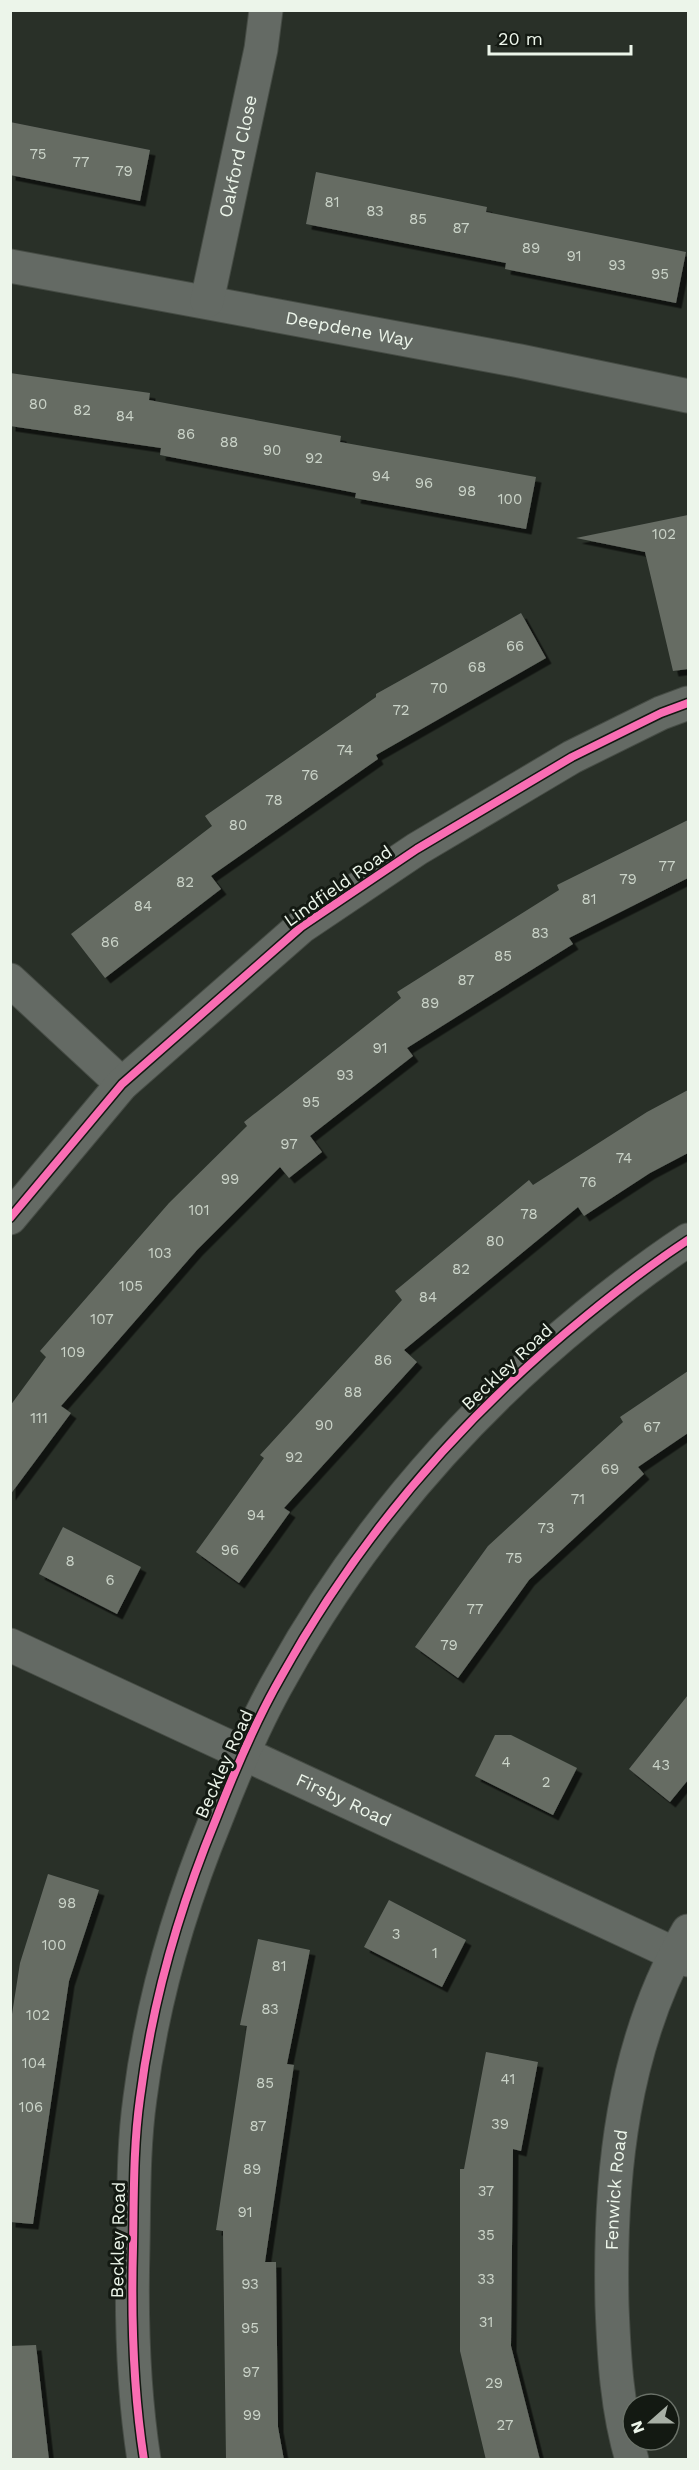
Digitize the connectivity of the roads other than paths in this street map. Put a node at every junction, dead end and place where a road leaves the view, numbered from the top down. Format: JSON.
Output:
{"nodes":[{"id":1,"x":266,"y":10,"type":"edge"},
{"id":2,"x":10,"y":266,"type":"edge"},
{"id":3,"x":207,"y":301,"type":"junction"},
{"id":4,"x":688,"y":396,"type":"edge"},
{"id":5,"x":688,"y":703,"type":"edge"},
{"id":6,"x":10,"y":980,"type":"edge"},
{"id":7,"x":122,"y":1084,"type":"junction"},
{"id":8,"x":10,"y":1218,"type":"edge"},
{"id":9,"x":688,"y":1240,"type":"edge"},
{"id":10,"x":10,"y":1645,"type":"edge"},
{"id":11,"x":242,"y":1754,"type":"junction"},
{"id":12,"x":684,"y":1948,"type":"edge"},
{"id":13,"x":144,"y":2460,"type":"edge"},
{"id":14,"x":632,"y":2460,"type":"edge"}],
"edges":[{"from":1,"to":3,"type":"street","name":"Oakford Close"},
{"from":2,"to":3,"type":"street","name":"Deepdene Way"},
{"from":3,"to":4,"type":"street","name":"Deepdene Way"},
{"from":5,"to":7,"type":"street","name":"Lindfield Road"},
{"from":6,"to":7,"type":"street"},
{"from":7,"to":8,"type":"street","name":"Lindfield Road"},
{"from":9,"to":11,"type":"street","name":"Beckley Road"},
{"from":10,"to":11,"type":"street","name":"Firsby Road"},
{"from":11,"to":12,"type":"street","name":"Firsby Road"},
{"from":11,"to":13,"type":"street","name":"Beckley Road"},
{"from":12,"to":14,"type":"street","name":"Fenwick Road"}]}
